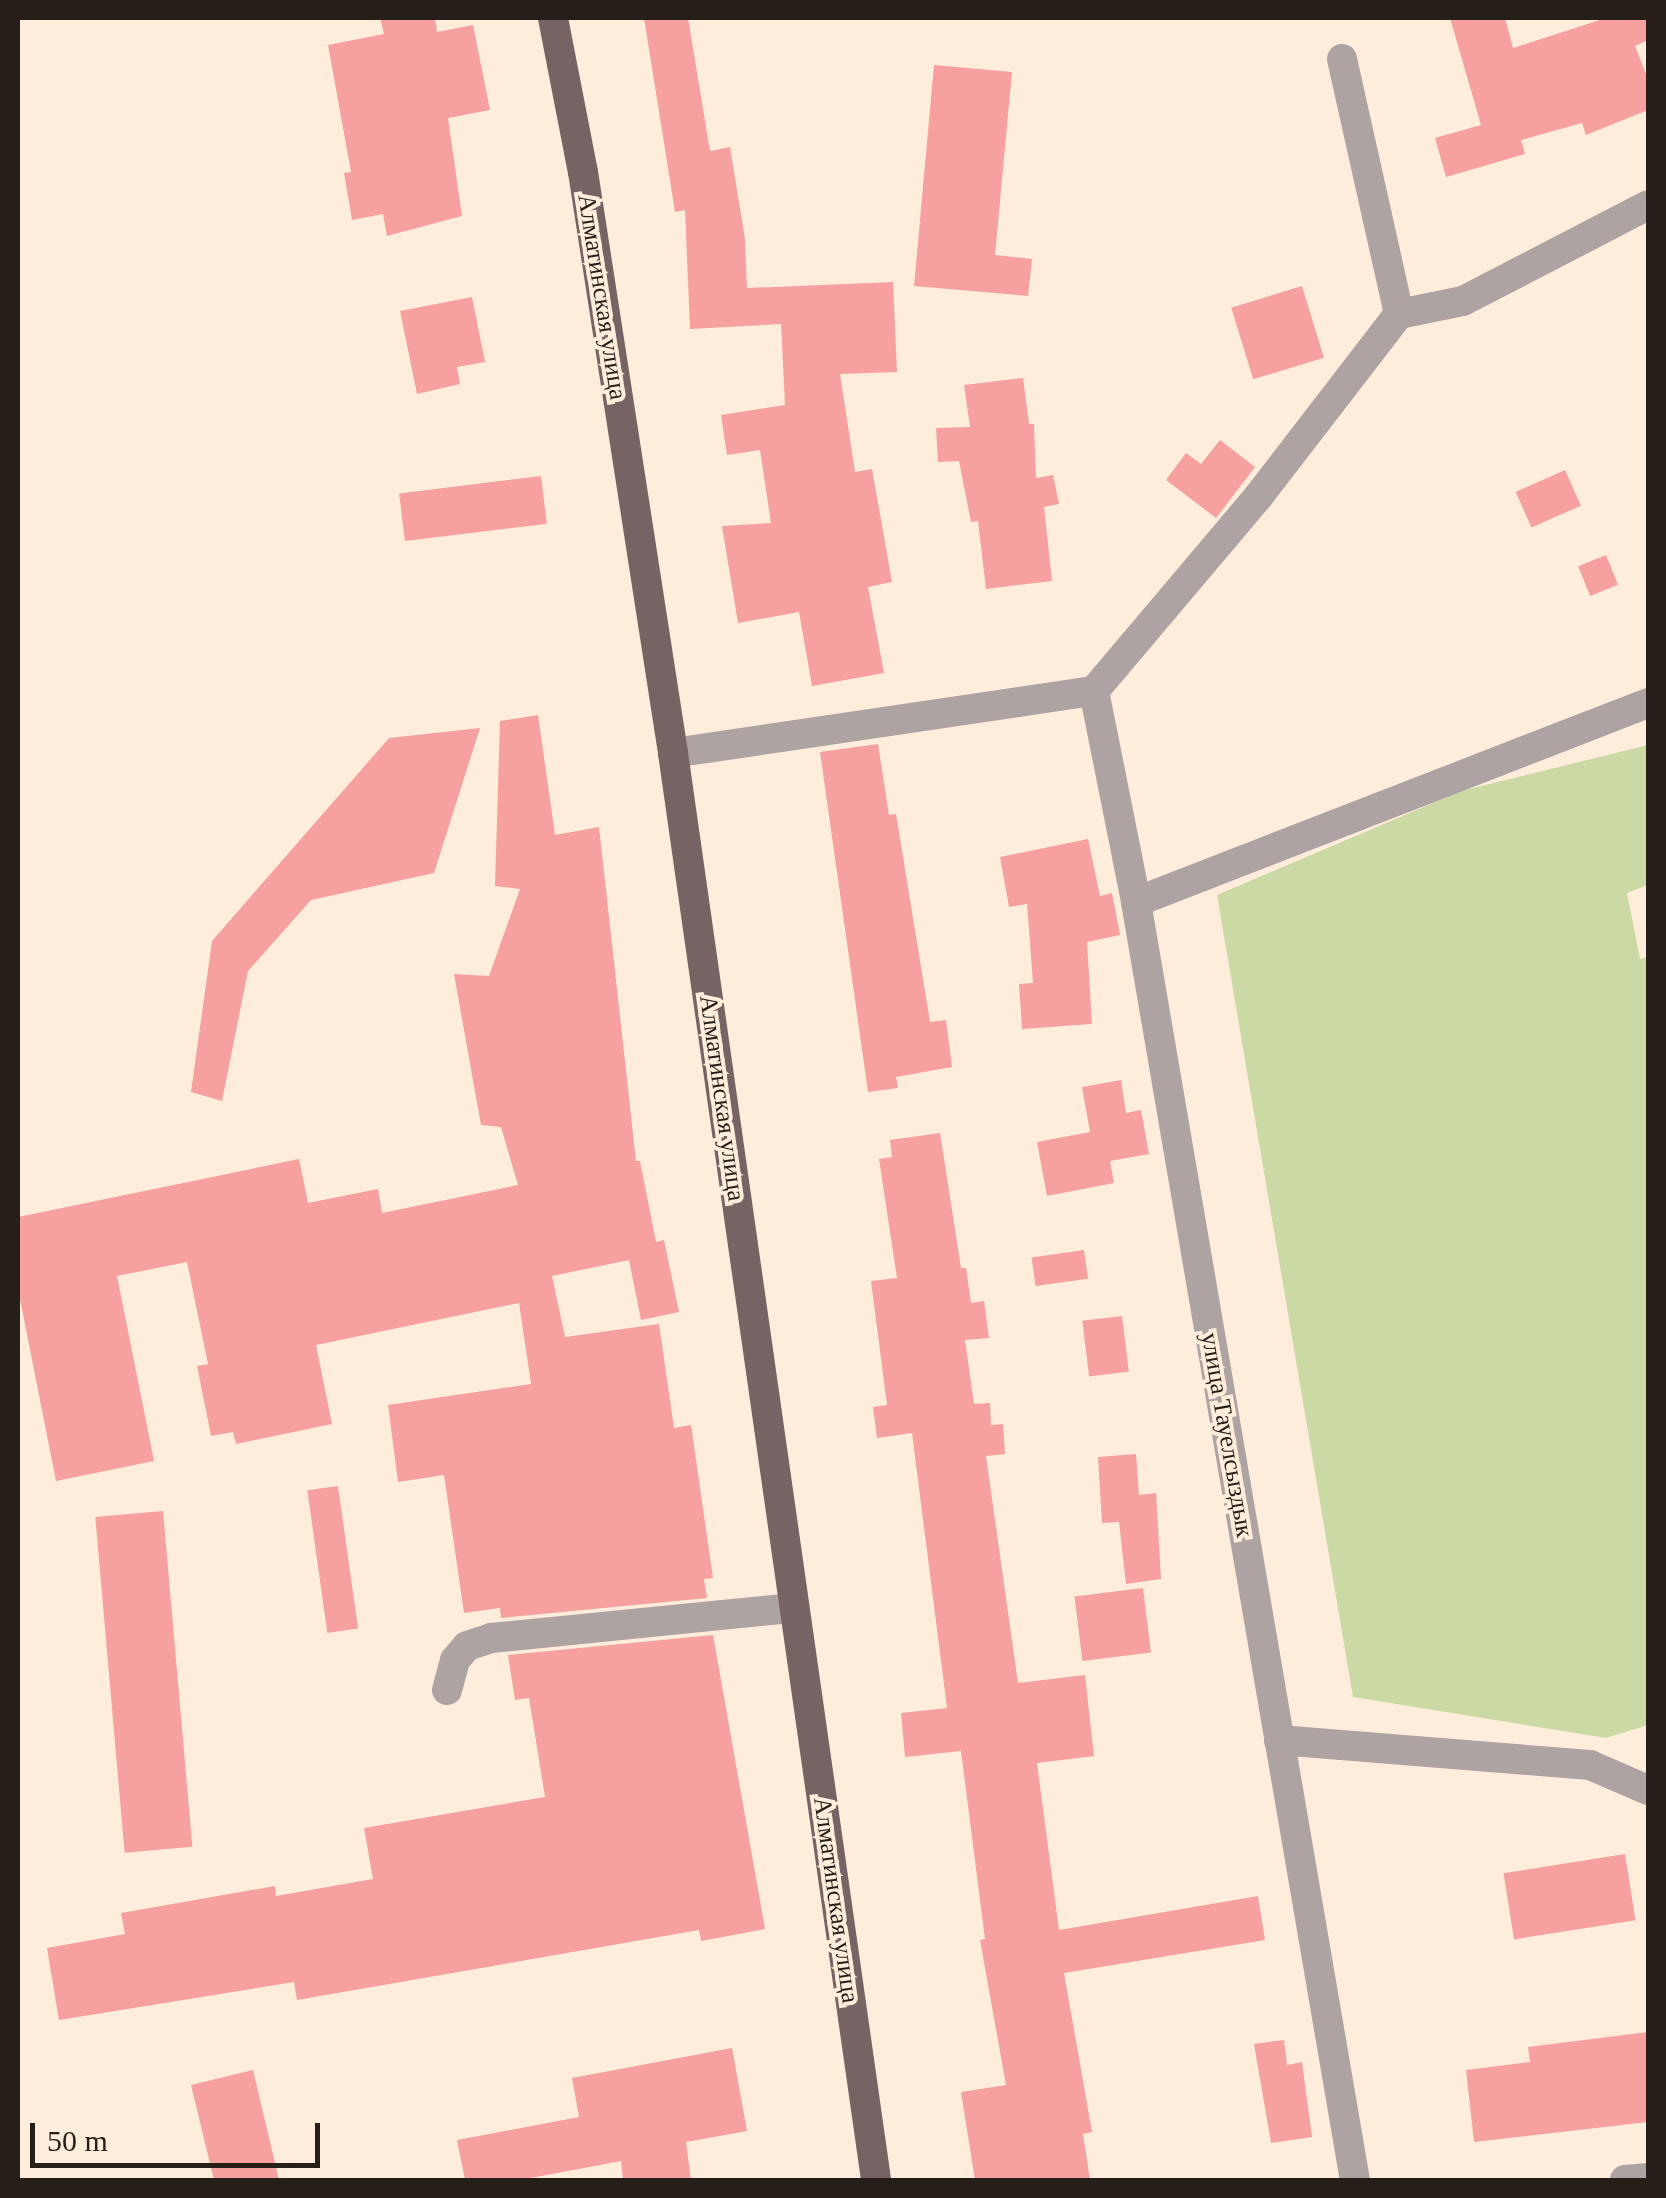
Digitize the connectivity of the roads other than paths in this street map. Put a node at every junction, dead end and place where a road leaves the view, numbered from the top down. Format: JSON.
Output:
{"nodes":[{"id":1,"x":553,"y":18,"type":"edge"},
{"id":2,"x":1342,"y":59,"type":"dead end"},
{"id":3,"x":1648,"y":205,"type":"edge"},
{"id":4,"x":1398,"y":314,"type":"junction"},
{"id":5,"x":1094,"y":691,"type":"junction"},
{"id":6,"x":1648,"y":703,"type":"edge"},
{"id":7,"x":673,"y":753,"type":"junction"},
{"id":8,"x":1136,"y":902,"type":"junction"},
{"id":9,"x":794,"y":1608,"type":"junction"},
{"id":10,"x":446,"y":1690,"type":"dead end"},
{"id":11,"x":1280,"y":1740,"type":"junction"},
{"id":12,"x":1648,"y":1790,"type":"edge"},
{"id":13,"x":1648,"y":2178,"type":"edge"},
{"id":14,"x":876,"y":2180,"type":"edge"},
{"id":15,"x":1355,"y":2180,"type":"edge"},
{"id":16,"x":1625,"y":2180,"type":"edge"}],
"edges":[{"from":1,"to":7,"type":"main road","name":"Алматинская улица"},
{"from":2,"to":4,"type":"street"},
{"from":3,"to":4,"type":"street"},
{"from":4,"to":5,"type":"street"},
{"from":5,"to":7,"type":"street"},
{"from":5,"to":8,"type":"street","name":"улица Тауелсыздык"},
{"from":6,"to":8,"type":"street"},
{"from":7,"to":9,"type":"main road","name":"Алматинская улица"},
{"from":8,"to":11,"type":"street","name":"улица Тауелсыздык"},
{"from":9,"to":10,"type":"street"},
{"from":9,"to":14,"type":"main road","name":"Алматинская улица"},
{"from":11,"to":12,"type":"street"},
{"from":11,"to":15,"type":"street","name":"улица Тауелсыздык"},
{"from":13,"to":16,"type":"street"}]}
